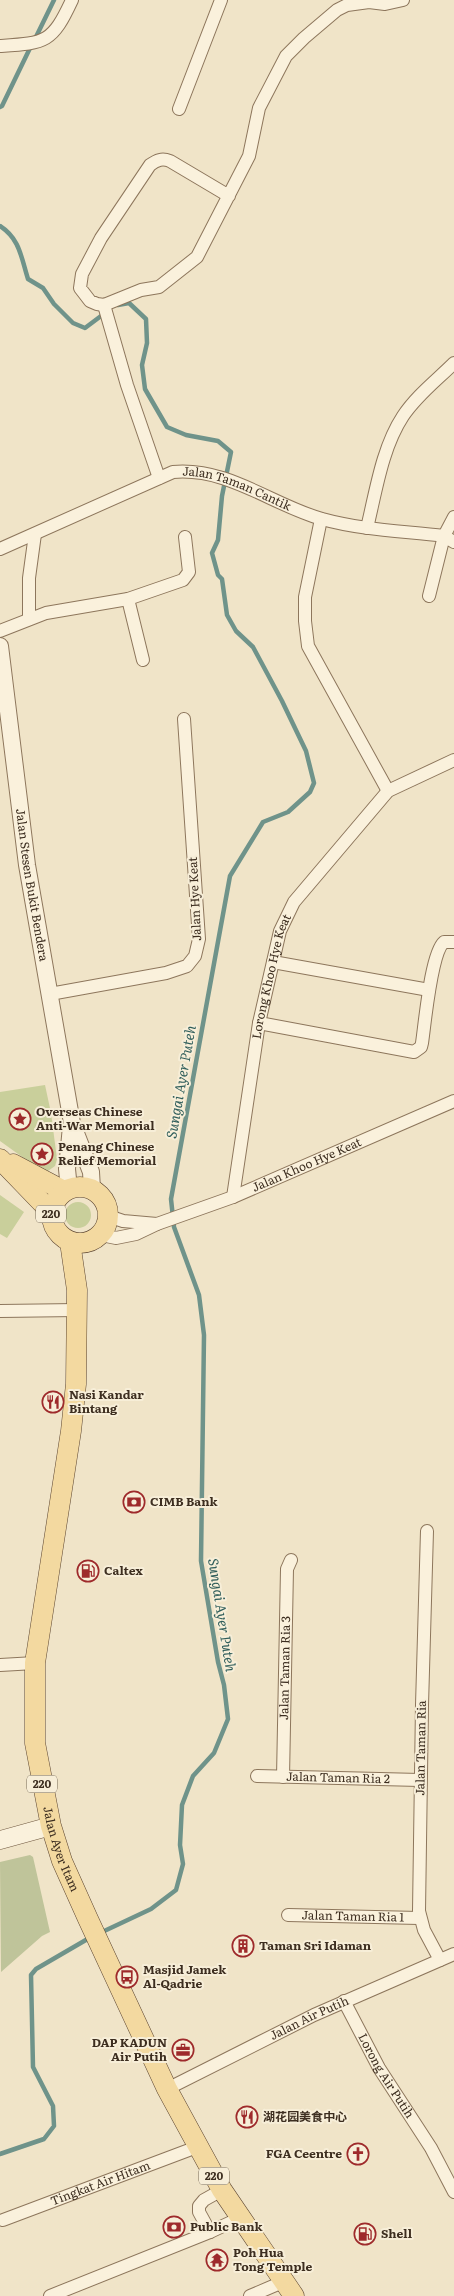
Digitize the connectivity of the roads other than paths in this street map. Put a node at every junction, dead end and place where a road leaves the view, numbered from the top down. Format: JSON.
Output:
{"nodes":[{"id":1,"x":72,"y":0,"type":"edge"},
{"id":2,"x":221,"y":0,"type":"edge"},
{"id":3,"x":403,"y":0,"type":"edge"},
{"id":4,"x":0,"y":46,"type":"edge"},
{"id":5,"x":179,"y":109,"type":"dead end"},
{"id":6,"x":230,"y":196,"type":"junction"},
{"id":7,"x":105,"y":307,"type":"junction"},
{"id":8,"x":454,"y":363,"type":"edge"},
{"id":9,"x":159,"y":478,"type":"junction"},
{"id":10,"x":454,"y":517,"type":"edge"},
{"id":11,"x":321,"y":518,"type":"junction"},
{"id":12,"x":366,"y":528,"type":"junction"},
{"id":13,"x":35,"y":534,"type":"junction"},
{"id":14,"x":185,"y":537,"type":"dead end"},
{"id":15,"x":449,"y":539,"type":"edge"},
{"id":16,"x":0,"y":549,"type":"edge"},
{"id":17,"x":428,"y":596,"type":"dead end"},
{"id":18,"x":128,"y":599,"type":"junction"},
{"id":19,"x":29,"y":618,"type":"junction"},
{"id":20,"x":0,"y":631,"type":"edge"},
{"id":21,"x":0,"y":646,"type":"edge"},
{"id":22,"x":143,"y":660,"type":"dead end"},
{"id":23,"x":184,"y":719,"type":"dead end"},
{"id":24,"x":6,"y":734,"type":"edge"},
{"id":25,"x":454,"y":760,"type":"edge"},
{"id":26,"x":388,"y":791,"type":"junction"},
{"id":27,"x":454,"y":942,"type":"edge"},
{"id":28,"x":273,"y":962,"type":"junction"},
{"id":29,"x":429,"y":990,"type":"junction"},
{"id":30,"x":50,"y":994,"type":"junction"},
{"id":31,"x":259,"y":1023,"type":"junction"},
{"id":32,"x":454,"y":1100,"type":"edge"},
{"id":33,"x":72,"y":1123,"type":"junction"},
{"id":34,"x":0,"y":1159,"type":"edge"},
{"id":35,"x":92,"y":1189,"type":"junction"},
{"id":36,"x":67,"y":1190,"type":"junction"},
{"id":37,"x":232,"y":1196,"type":"junction"},
{"id":38,"x":51,"y":1212,"type":"junction"},
{"id":39,"x":157,"y":1224,"type":"junction"},
{"id":40,"x":100,"y":1231,"type":"junction"},
{"id":41,"x":70,"y":1242,"type":"junction"},
{"id":42,"x":77,"y":1290,"type":"junction"},
{"id":43,"x":77,"y":1310,"type":"junction"},
{"id":44,"x":0,"y":1311,"type":"edge"},
{"id":45,"x":427,"y":1531,"type":"dead end"},
{"id":46,"x":291,"y":1560,"type":"dead end"},
{"id":47,"x":35,"y":1663,"type":"junction"},
{"id":48,"x":0,"y":1665,"type":"edge"},
{"id":49,"x":257,"y":1776,"type":"dead end"},
{"id":50,"x":283,"y":1777,"type":"junction"},
{"id":51,"x":420,"y":1780,"type":"junction"},
{"id":52,"x":51,"y":1826,"type":"junction"},
{"id":53,"x":0,"y":1840,"type":"edge"},
{"id":54,"x":288,"y":1915,"type":"dead end"},
{"id":55,"x":419,"y":1918,"type":"junction"},
{"id":56,"x":454,"y":1954,"type":"edge"},
{"id":57,"x":440,"y":1960,"type":"junction"},
{"id":58,"x":344,"y":2001,"type":"junction"},
{"id":59,"x":167,"y":2089,"type":"junction"},
{"id":60,"x":196,"y":2146,"type":"junction"},
{"id":61,"x":222,"y":2190,"type":"junction"},
{"id":62,"x":454,"y":2192,"type":"edge"},
{"id":63,"x":240,"y":2218,"type":"junction"},
{"id":64,"x":3,"y":2220,"type":"dead end"},
{"id":65,"x":210,"y":2232,"type":"junction"},
{"id":66,"x":290,"y":2289,"type":"edge"},
{"id":67,"x":50,"y":2296,"type":"edge"},
{"id":68,"x":250,"y":2296,"type":"edge"}],
"edges":[{"from":1,"to":4,"type":"street"},
{"from":2,"to":5,"type":"street"},
{"from":3,"to":6,"type":"street"},
{"from":6,"to":7,"type":"street"},
{"from":6,"to":7,"type":"street"},
{"from":7,"to":9,"type":"street"},
{"from":8,"to":12,"type":"street"},
{"from":9,"to":11,"type":"street","name":"Jalan Taman Cantik"},
{"from":9,"to":13,"type":"street","name":"Jalan Taman Cantik"},
{"from":10,"to":15,"type":"street"},
{"from":11,"to":12,"type":"street","name":"Jalan Taman Cantik"},
{"from":11,"to":26,"type":"street"},
{"from":12,"to":15,"type":"street","name":"Jalan Taman Cantik"},
{"from":13,"to":16,"type":"street","name":"Jalan Taman Cantik"},
{"from":13,"to":19,"type":"street"},
{"from":14,"to":18,"type":"street"},
{"from":15,"to":17,"type":"street"},
{"from":18,"to":19,"type":"street"},
{"from":18,"to":22,"type":"street"},
{"from":19,"to":20,"type":"street"},
{"from":21,"to":24,"type":"street","name":"Jalan Stesen Bukit Bendera"},
{"from":23,"to":30,"type":"street","name":"Jalan Hye Keat"},
{"from":24,"to":30,"type":"street","name":"Jalan Stesen Bukit Bendera"},
{"from":25,"to":26,"type":"street","name":"Lorong Khoo Hye Keat"},
{"from":26,"to":28,"type":"street","name":"Lorong Khoo Hye Keat"},
{"from":27,"to":29,"type":"street"},
{"from":28,"to":29,"type":"street"},
{"from":28,"to":31,"type":"street","name":"Lorong Khoo Hye Keat"},
{"from":29,"to":31,"type":"street"},
{"from":30,"to":33,"type":"street","name":"Jalan Stesen Bukit Bendera"},
{"from":31,"to":37,"type":"street","name":"Lorong Khoo Hye Keat"},
{"from":32,"to":37,"type":"street","name":"Jalan Khoo Hye Keat"},
{"from":33,"to":35,"type":"street","name":"Jalan Stesen Bukit Bendera"},
{"from":33,"to":36,"type":"street","name":"Jalan Stesen Bukit Bendera"},
{"from":34,"to":36,"type":"main road","number":"220"},
{"from":34,"to":38,"type":"main road","number":"220"},
{"from":35,"to":36,"type":"main road","number":"220"},
{"from":35,"to":40,"type":"main road"},
{"from":36,"to":38,"type":"main road","number":"220"},
{"from":37,"to":39,"type":"street","name":"Jalan Khoo Hye Keat"},
{"from":38,"to":41,"type":"main road","number":"220"},
{"from":39,"to":40,"type":"street","name":"Jalan Khoo Hye Keat"},
{"from":39,"to":40,"type":"street","name":"Jalan Khoo Hye Keat"},
{"from":40,"to":41,"type":"main road"},
{"from":40,"to":42,"type":"main road","name":"Jalan Ayer Itam","number":"220"},
{"from":41,"to":42,"type":"main road","name":"Jalan Ayer Itam","number":"220"},
{"from":42,"to":43,"type":"main road","name":"Jalan Ayer Itam","number":"220"},
{"from":43,"to":44,"type":"street"},
{"from":43,"to":47,"type":"main road","name":"Jalan Ayer Itam","number":"220"},
{"from":45,"to":51,"type":"street","name":"Jalan Taman Ria"},
{"from":46,"to":50,"type":"street","name":"Jalan Taman Ria 3"},
{"from":47,"to":48,"type":"street"},
{"from":47,"to":52,"type":"main road","name":"Jalan Ayer Itam","number":"220"},
{"from":49,"to":50,"type":"street","name":"Jalan Taman Ria 2"},
{"from":50,"to":51,"type":"street","name":"Jalan Taman Ria 2"},
{"from":51,"to":55,"type":"street","name":"Jalan Taman Ria"},
{"from":52,"to":53,"type":"main road"},
{"from":52,"to":59,"type":"main road","name":"Jalan Ayer Itam","number":"220"},
{"from":54,"to":55,"type":"street","name":"Jalan Taman Ria 1"},
{"from":55,"to":57,"type":"street","name":"Jalan Taman Ria"},
{"from":56,"to":57,"type":"street","name":"Jalan Air Putih"},
{"from":57,"to":58,"type":"street","name":"Jalan Air Putih"},
{"from":58,"to":59,"type":"street","name":"Jalan Air Putih"},
{"from":58,"to":62,"type":"street","name":"Lorong Air Putih"},
{"from":59,"to":60,"type":"main road","name":"Jalan Ayer Itam","number":"220"},
{"from":60,"to":61,"type":"main road","name":"Jalan Ayer Itam","number":"220"},
{"from":60,"to":64,"type":"street","name":"Tingkat Air Hitam"},
{"from":61,"to":63,"type":"main road","name":"Jalan Ayer Itam","number":"220"},
{"from":61,"to":65,"type":"street"},
{"from":63,"to":65,"type":"street"},
{"from":63,"to":66,"type":"main road","name":"Jalan Ayer Itam","number":"220"},
{"from":65,"to":67,"type":"street"},
{"from":66,"to":68,"type":"street"}]}
